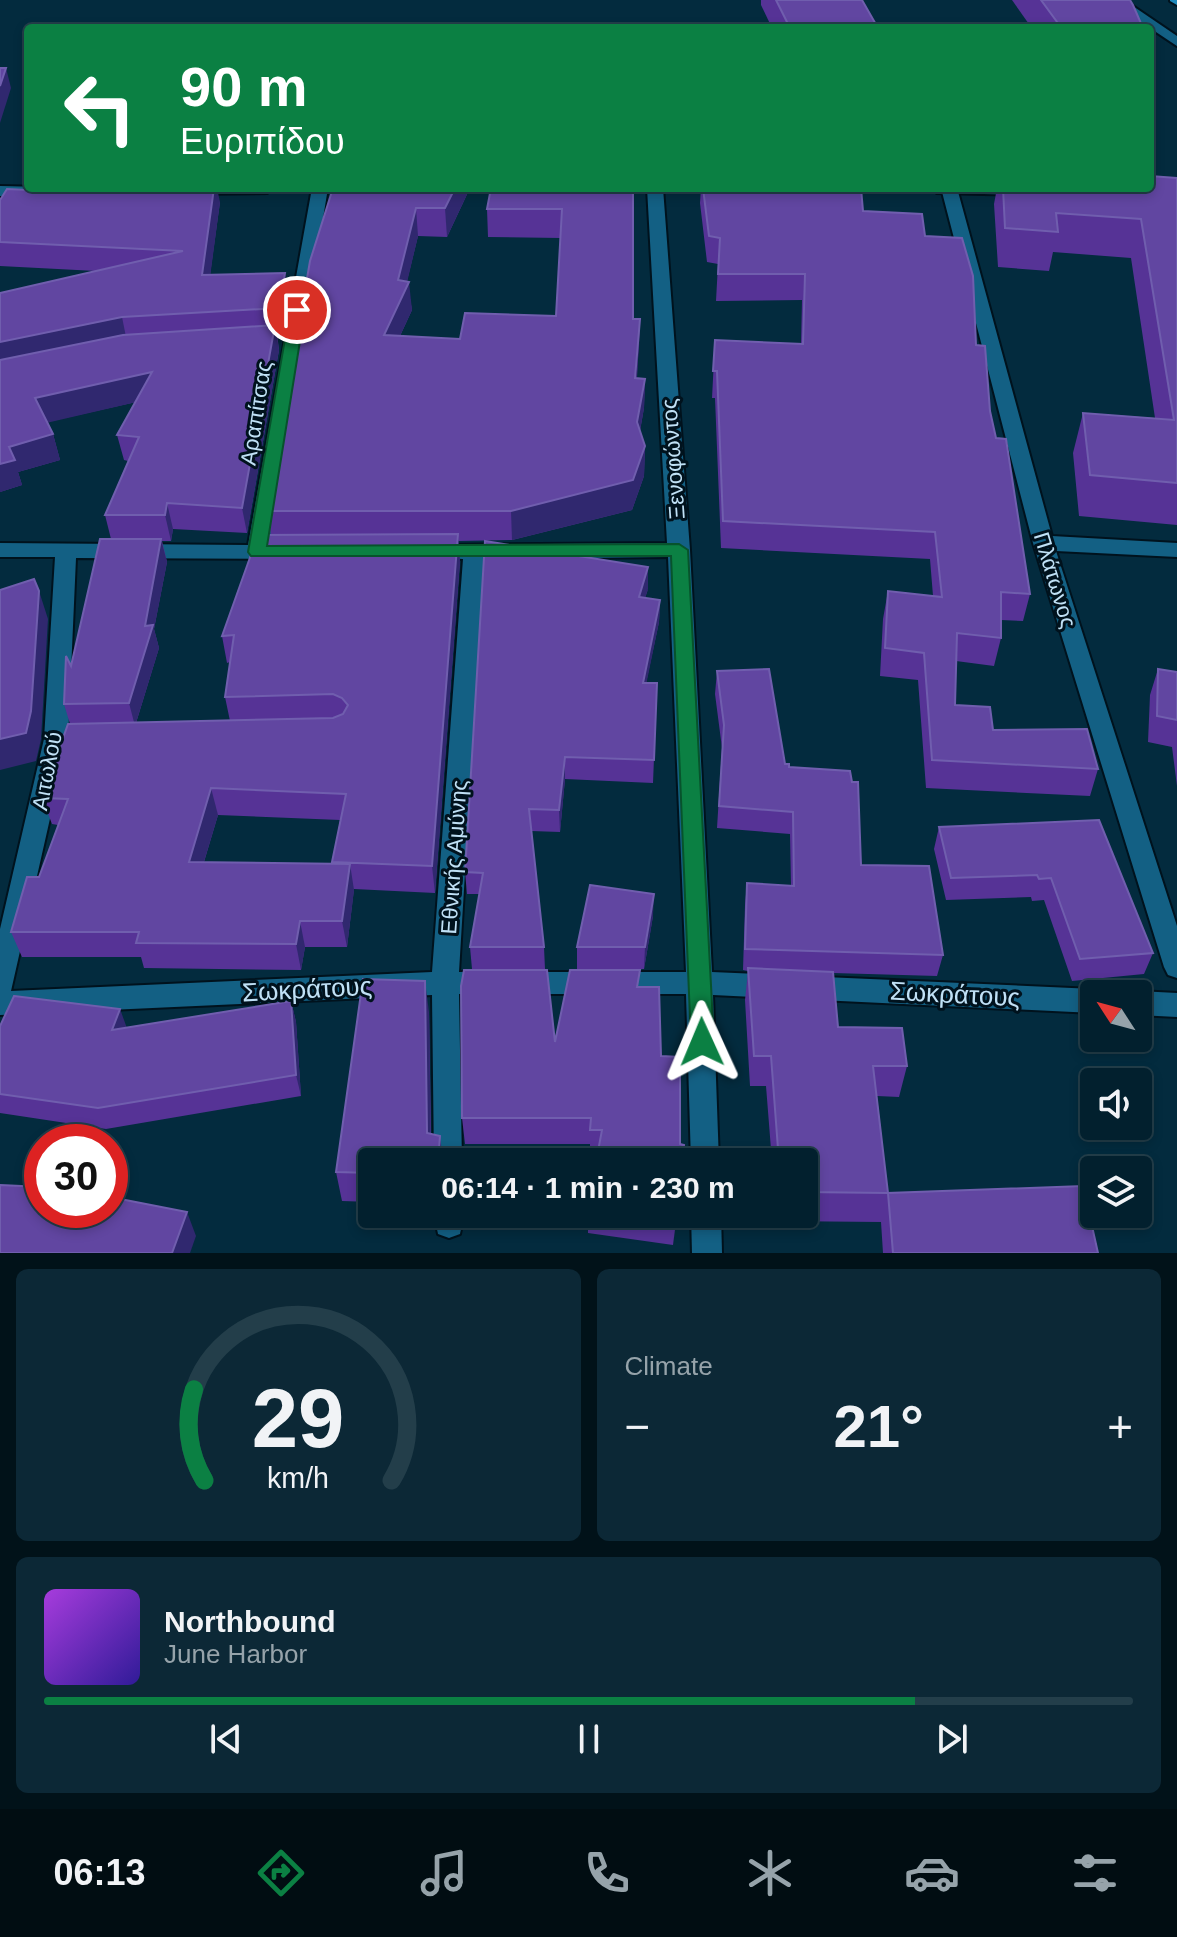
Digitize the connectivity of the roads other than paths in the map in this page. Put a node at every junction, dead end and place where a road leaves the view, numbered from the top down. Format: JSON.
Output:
{"nodes":[{"id":1,"x":1115,"y":0,"type":"edge"},
{"id":2,"x":1150,"y":24,"type":"edge"},
{"id":3,"x":1154,"y":26,"type":"edge"},
{"id":4,"x":1177,"y":42,"type":"edge"},
{"id":5,"x":0,"y":191,"type":"edge"},
{"id":6,"x":24,"y":191,"type":"edge"},
{"id":7,"x":319,"y":192,"type":"edge"},
{"id":8,"x":655,"y":192,"type":"edge"},
{"id":9,"x":950,"y":192,"type":"edge"},
{"id":10,"x":1043,"y":543,"type":"junction"},
{"id":11,"x":0,"y":550,"type":"edge"},
{"id":12,"x":679,"y":550,"type":"junction"},
{"id":13,"x":1177,"y":550,"type":"edge"},
{"id":14,"x":66,"y":552,"type":"junction"},
{"id":15,"x":257,"y":552,"type":"junction"},
{"id":16,"x":304,"y":552,"type":"edge"},
{"id":17,"x":412,"y":552,"type":"edge"},
{"id":18,"x":474,"y":552,"type":"junction"},
{"id":19,"x":87,"y":738,"type":"edge"},
{"id":20,"x":56,"y":739,"type":"junction"},
{"id":21,"x":1177,"y":967,"type":"edge"},
{"id":22,"x":445,"y":983,"type":"junction"},
{"id":23,"x":701,"y":983,"type":"junction"},
{"id":24,"x":0,"y":986,"type":"edge"},
{"id":25,"x":1080,"y":1000,"type":"edge"},
{"id":26,"x":0,"y":1003,"type":"edge"},
{"id":27,"x":1152,"y":1004,"type":"edge"},
{"id":28,"x":1177,"y":1005,"type":"edge"},
{"id":29,"x":448,"y":1148,"type":"edge"},
{"id":30,"x":705,"y":1148,"type":"edge"},
{"id":31,"x":706,"y":1228,"type":"edge"},
{"id":32,"x":707,"y":1253,"type":"edge"}],
"edges":[{"from":1,"to":2,"type":"street"},
{"from":3,"to":4,"type":"street"},
{"from":5,"to":6,"type":"street"},
{"from":7,"to":15,"type":"street","name":"Αραπίτσας"},
{"from":8,"to":12,"type":"street","name":"Ξενοφώντος"},
{"from":9,"to":10,"type":"street","name":"Πλάτωνος"},
{"from":10,"to":13,"type":"street"},
{"from":10,"to":21,"type":"street","name":"Πλάτωνος"},
{"from":11,"to":14,"type":"street"},
{"from":12,"to":18,"type":"street"},
{"from":12,"to":23,"type":"street","name":"Ξενοφώντος"},
{"from":14,"to":15,"type":"street"},
{"from":14,"to":20,"type":"street","name":"Αιτωλού"},
{"from":15,"to":16,"type":"street"},
{"from":17,"to":18,"type":"street"},
{"from":18,"to":22,"type":"street","name":"Εθνικής Αμύνης"},
{"from":19,"to":20,"type":"street"},
{"from":20,"to":24,"type":"street","name":"Αιτωλού"},
{"from":22,"to":23,"type":"street","name":"Σωκράτους"},
{"from":22,"to":26,"type":"street","name":"Σωκράτους"},
{"from":22,"to":29,"type":"street","name":"Εθνικής Αμύνης"},
{"from":23,"to":25,"type":"street","name":"Σωκράτους"},
{"from":23,"to":30,"type":"street","name":"Ξενοφώντος"},
{"from":27,"to":28,"type":"street"},
{"from":31,"to":32,"type":"street"}]}
